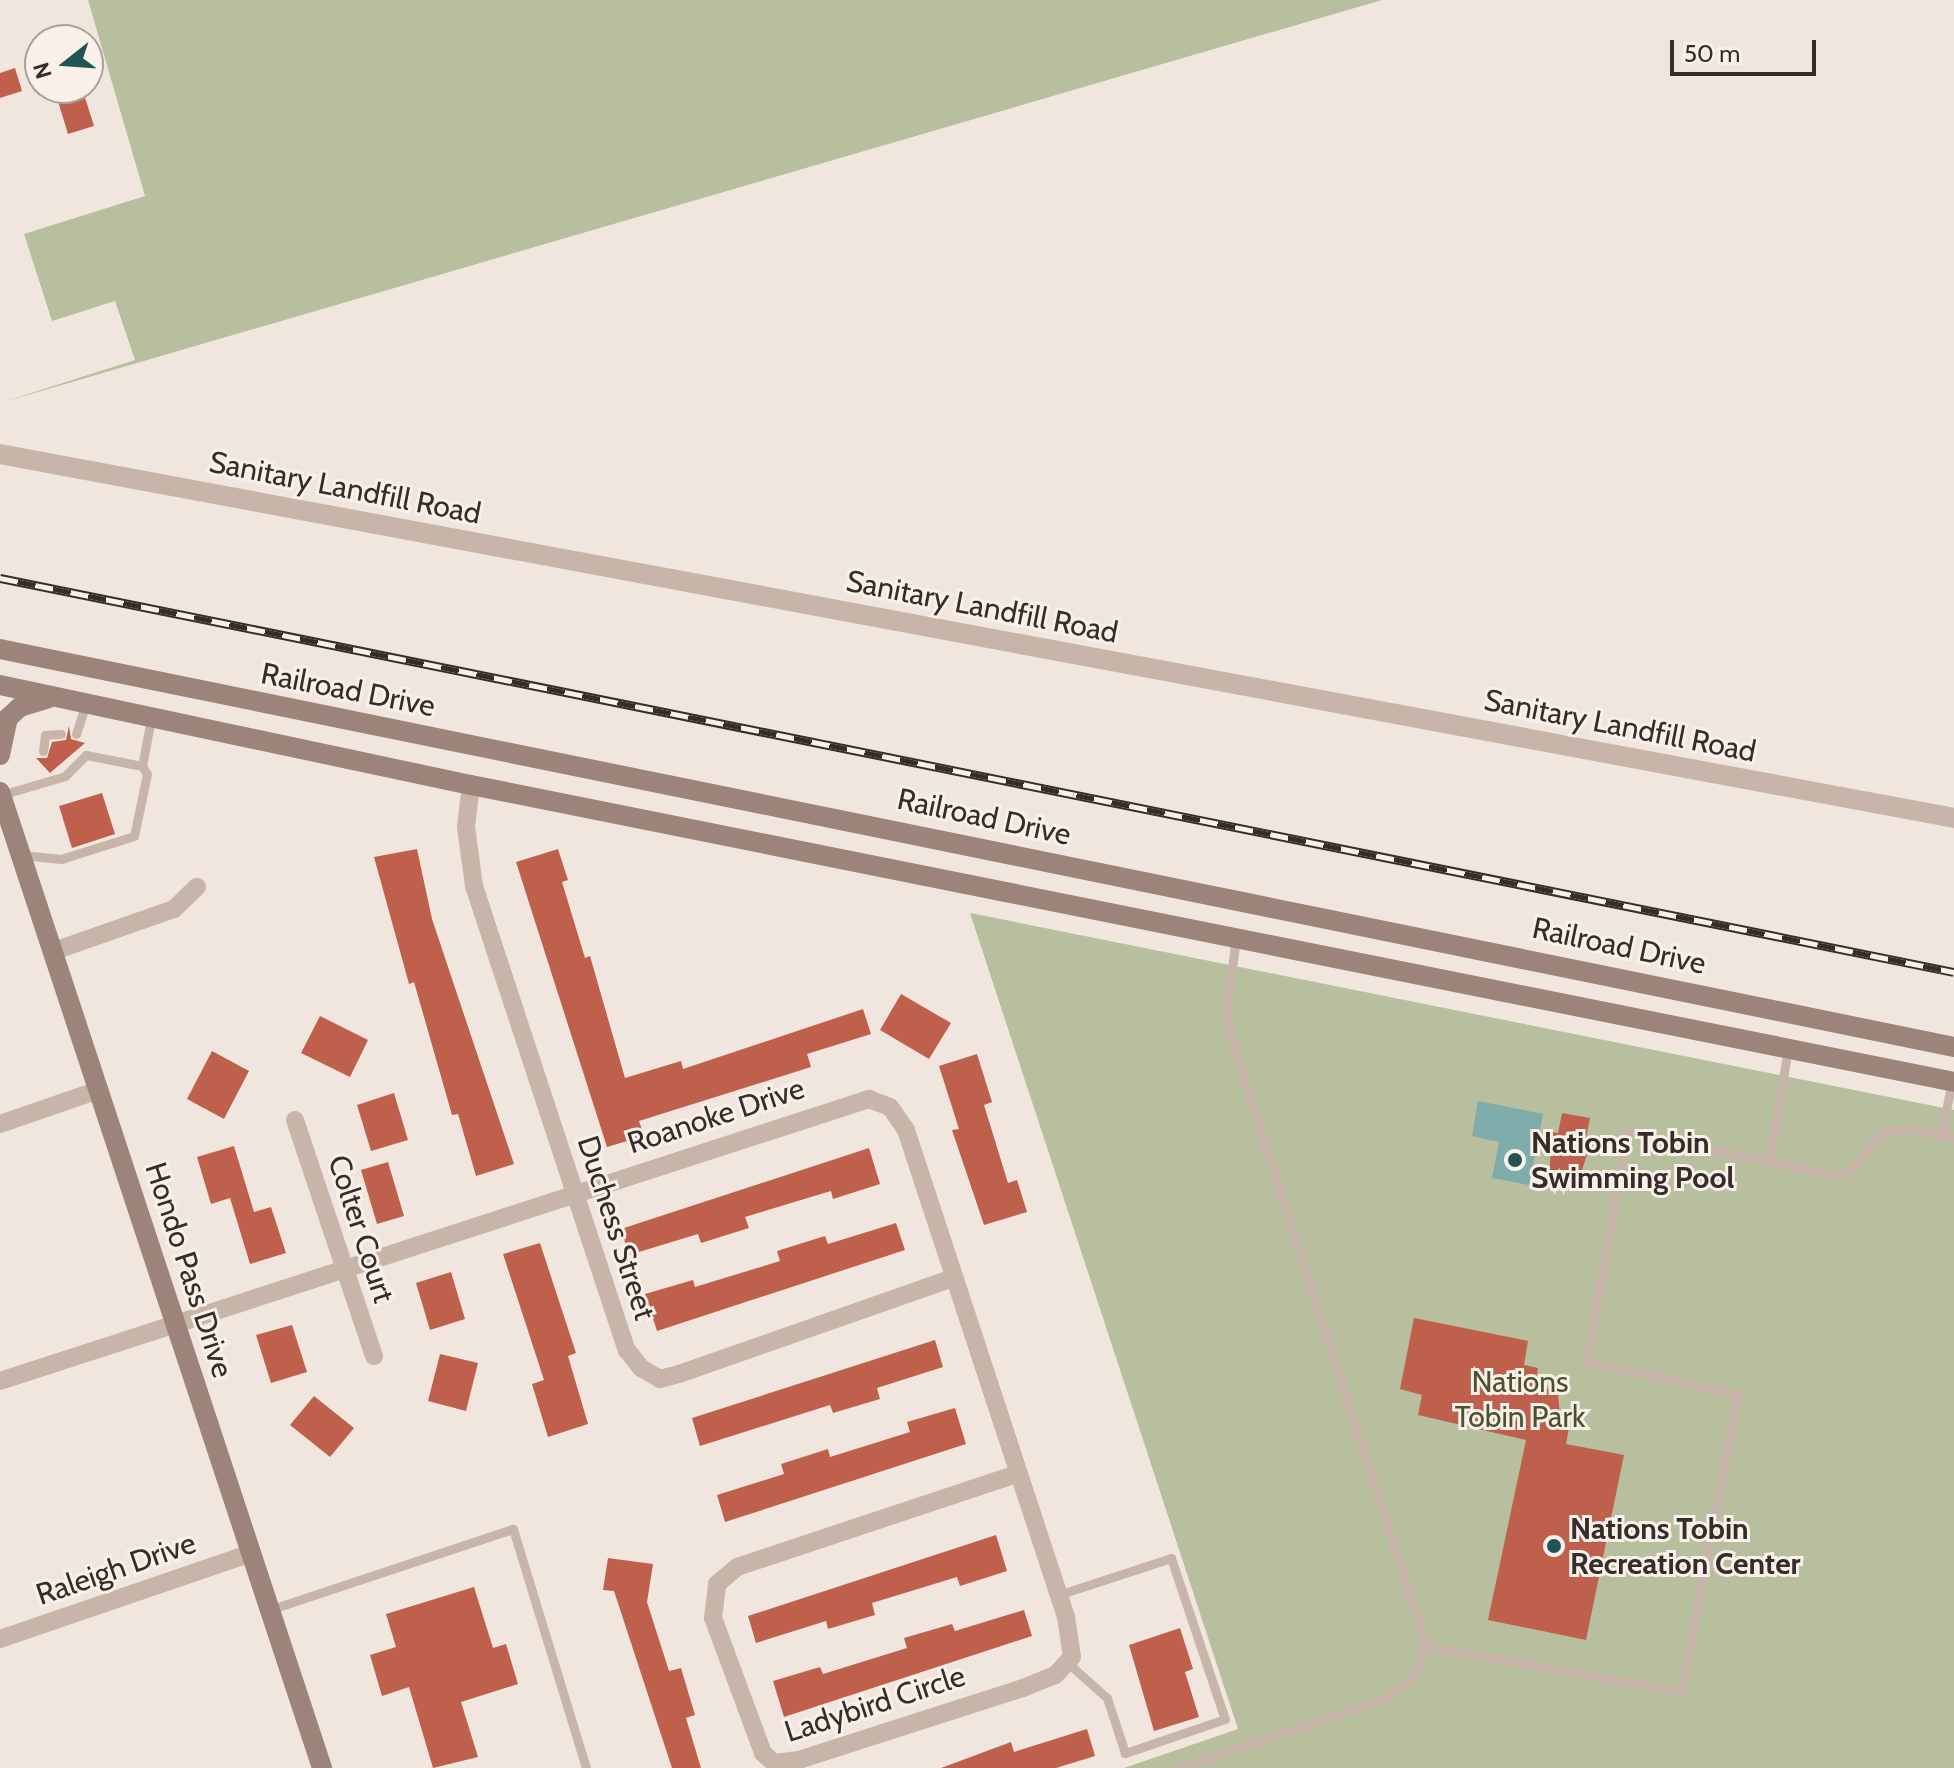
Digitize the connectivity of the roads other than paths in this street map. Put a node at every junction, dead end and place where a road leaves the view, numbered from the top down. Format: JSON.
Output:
{"nodes":[{"id":1,"x":0,"y":454,"type":"edge"},
{"id":2,"x":0,"y":649,"type":"edge"},
{"id":3,"x":0,"y":685,"type":"edge"},
{"id":4,"x":54,"y":697,"type":"junction"},
{"id":5,"x":86,"y":704,"type":"junction"},
{"id":6,"x":151,"y":719,"type":"junction"},
{"id":7,"x":61,"y":734,"type":"dead end"},
{"id":8,"x":76,"y":734,"type":"dead end"},
{"id":9,"x":43,"y":751,"type":"dead end"},
{"id":10,"x":0,"y":755,"type":"edge"},
{"id":11,"x":142,"y":766,"type":"junction"},
{"id":12,"x":471,"y":785,"type":"junction"},
{"id":13,"x":1,"y":794,"type":"edge"},
{"id":14,"x":1954,"y":818,"type":"edge"},
{"id":15,"x":22,"y":855,"type":"junction"},
{"id":16,"x":197,"y":887,"type":"dead end"},
{"id":17,"x":1242,"y":904,"type":"junction"},
{"id":18,"x":1236,"y":938,"type":"junction"},
{"id":19,"x":54,"y":951,"type":"junction"},
{"id":20,"x":1794,"y":1015,"type":"junction"},
{"id":21,"x":1954,"y":1047,"type":"edge"},
{"id":22,"x":1788,"y":1049,"type":"junction"},
{"id":23,"x":1953,"y":1082,"type":"edge"},
{"id":24,"x":99,"y":1090,"type":"junction"},
{"id":25,"x":295,"y":1120,"type":"dead end"},
{"id":26,"x":0,"y":1124,"type":"edge"},
{"id":27,"x":1941,"y":1135,"type":"junction"},
{"id":28,"x":1954,"y":1138,"type":"edge"},
{"id":29,"x":1769,"y":1162,"type":"junction"},
{"id":30,"x":576,"y":1192,"type":"junction"},
{"id":31,"x":344,"y":1267,"type":"junction"},
{"id":32,"x":951,"y":1279,"type":"junction"},
{"id":33,"x":175,"y":1322,"type":"junction"},
{"id":34,"x":374,"y":1356,"type":"dead end"},
{"id":35,"x":0,"y":1381,"type":"edge"},
{"id":36,"x":1016,"y":1474,"type":"junction"},
{"id":37,"x":251,"y":1553,"type":"junction"},
{"id":38,"x":1058,"y":1595,"type":"junction"},
{"id":39,"x":269,"y":1610,"type":"junction"},
{"id":40,"x":0,"y":1639,"type":"edge"},
{"id":41,"x":1426,"y":1646,"type":"junction"},
{"id":42,"x":1069,"y":1664,"type":"junction"},
{"id":43,"x":322,"y":1768,"type":"edge"},
{"id":44,"x":586,"y":1768,"type":"edge"},
{"id":45,"x":1178,"y":1768,"type":"edge"}],
"edges":[{"from":1,"to":14,"type":"street","name":"Sanitary Landfill Road"},
{"from":2,"to":17,"type":"main road","name":"Railroad Drive"},
{"from":3,"to":4,"type":"main road"},
{"from":4,"to":5,"type":"main road"},
{"from":4,"to":10,"type":"main road"},
{"from":5,"to":6,"type":"main road"},
{"from":5,"to":8,"type":"lane"},
{"from":6,"to":11,"type":"lane"},
{"from":6,"to":12,"type":"main road"},
{"from":7,"to":9,"type":"lane"},
{"from":11,"to":13,"type":"lane"},
{"from":11,"to":15,"type":"lane"},
{"from":12,"to":18,"type":"main road"},
{"from":12,"to":30,"type":"street","name":"Duchess Street"},
{"from":13,"to":15,"type":"main road","name":"Hondo Pass Drive"},
{"from":15,"to":19,"type":"main road","name":"Hondo Pass Drive"},
{"from":16,"to":19,"type":"street"},
{"from":17,"to":18,"type":"main road"},
{"from":17,"to":20,"type":"main road","name":"Railroad Drive"},
{"from":18,"to":22,"type":"main road"},
{"from":18,"to":41,"type":"lane"},
{"from":19,"to":24,"type":"main road","name":"Hondo Pass Drive"},
{"from":20,"to":21,"type":"main road","name":"Railroad Drive"},
{"from":20,"to":22,"type":"main road"},
{"from":22,"to":23,"type":"main road"},
{"from":22,"to":29,"type":"lane"},
{"from":23,"to":27,"type":"lane"},
{"from":24,"to":26,"type":"street"},
{"from":24,"to":33,"type":"main road","name":"Hondo Pass Drive"},
{"from":25,"to":31,"type":"street","name":"Colter Court"},
{"from":27,"to":28,"type":"lane"},
{"from":27,"to":29,"type":"lane"},
{"from":29,"to":41,"type":"lane"},
{"from":30,"to":31,"type":"street","name":"Roanoke Drive"},
{"from":30,"to":32,"type":"street","name":"Roanoke Drive"},
{"from":30,"to":32,"type":"street","name":"Duchess Street"},
{"from":31,"to":33,"type":"street","name":"Roanoke Drive"},
{"from":31,"to":34,"type":"street","name":"Colter Court"},
{"from":32,"to":36,"type":"street","name":"Roanoke Drive"},
{"from":33,"to":35,"type":"street","name":"Roanoke Drive"},
{"from":33,"to":37,"type":"main road","name":"Hondo Pass Drive"},
{"from":36,"to":38,"type":"street","name":"Roanoke Drive"},
{"from":36,"to":42,"type":"street","name":"Ladybird Circle"},
{"from":37,"to":39,"type":"main road","name":"Hondo Pass Drive"},
{"from":37,"to":40,"type":"street","name":"Raleigh Drive"},
{"from":38,"to":42,"type":"street","name":"Roanoke Drive"},
{"from":38,"to":42,"type":"lane"},
{"from":39,"to":43,"type":"main road","name":"Hondo Pass Drive"},
{"from":39,"to":44,"type":"lane"},
{"from":41,"to":45,"type":"lane"}]}
